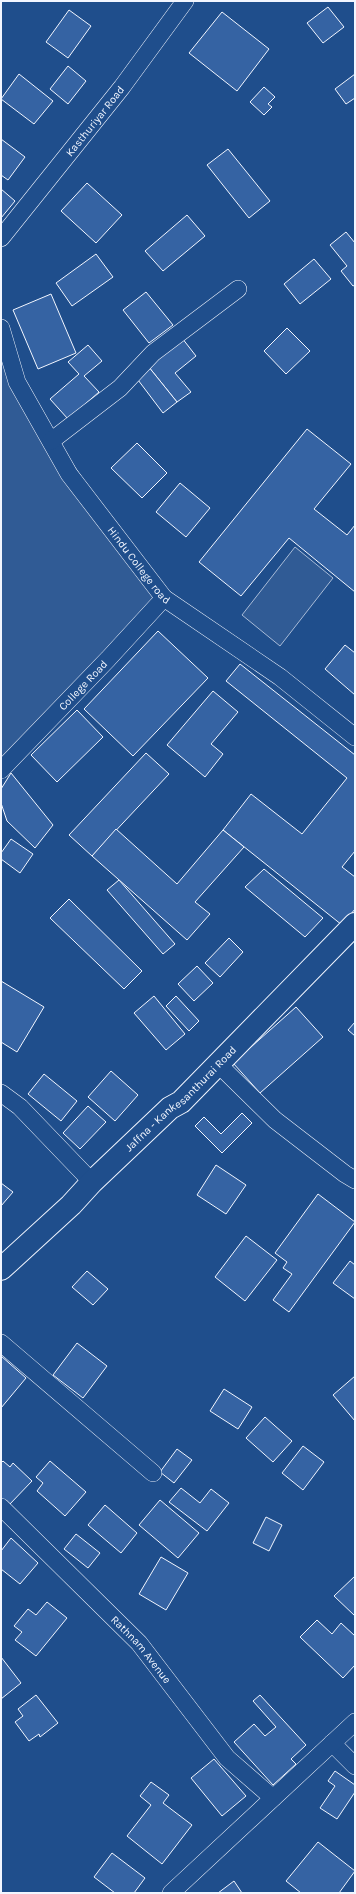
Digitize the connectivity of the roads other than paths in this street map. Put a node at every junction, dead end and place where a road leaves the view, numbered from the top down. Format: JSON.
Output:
{"nodes":[{"id":1,"x":185,"y":1,"type":"edge"},
{"id":2,"x":1,"y":238,"type":"edge"},
{"id":3,"x":238,"y":289,"type":"dead end"},
{"id":4,"x":1,"y":328,"type":"edge"},
{"id":5,"x":51,"y":442,"type":"junction"},
{"id":6,"x":164,"y":598,"type":"junction"},
{"id":7,"x":355,"y":737,"type":"edge"},
{"id":8,"x":1,"y":770,"type":"edge"},
{"id":9,"x":355,"y":924,"type":"edge"},
{"id":10,"x":217,"y":1063,"type":"junction"},
{"id":11,"x":1,"y":1093,"type":"edge"},
{"id":12,"x":355,"y":1179,"type":"edge"},
{"id":13,"x":92,"y":1182,"type":"junction"},
{"id":14,"x":1,"y":1269,"type":"edge"},
{"id":15,"x":1,"y":1343,"type":"edge"},
{"id":16,"x":153,"y":1473,"type":"dead end"},
{"id":17,"x":1,"y":1507,"type":"edge"},
{"id":18,"x":355,"y":1722,"type":"edge"},
{"id":19,"x":332,"y":1743,"type":"junction"},
{"id":20,"x":355,"y":1766,"type":"edge"},
{"id":21,"x":273,"y":1798,"type":"junction"},
{"id":22,"x":171,"y":1893,"type":"edge"}],
"edges":[{"from":1,"to":2,"type":"street","name":"Kasthuriyar Road"},
{"from":3,"to":5,"type":"street"},
{"from":4,"to":5,"type":"street","name":"Hindu College road"},
{"from":5,"to":6,"type":"street","name":"Hindu College road"},
{"from":6,"to":7,"type":"street","name":"Hindu College road"},
{"from":6,"to":8,"type":"street","name":"College Road"},
{"from":9,"to":10,"type":"main road","name":"Jaffna - Kankesanthurai Road"},
{"from":10,"to":12,"type":"street"},
{"from":10,"to":13,"type":"main road","name":"Jaffna - Kankesanthurai Road"},
{"from":11,"to":13,"type":"street"},
{"from":13,"to":14,"type":"main road","name":"Jaffna - Kankesanthurai Road"},
{"from":15,"to":16,"type":"street"},
{"from":17,"to":21,"type":"street","name":"Rathnam Avenue"},
{"from":18,"to":19,"type":"street"},
{"from":19,"to":20,"type":"street"},
{"from":19,"to":21,"type":"street"},
{"from":21,"to":22,"type":"street"}]}
